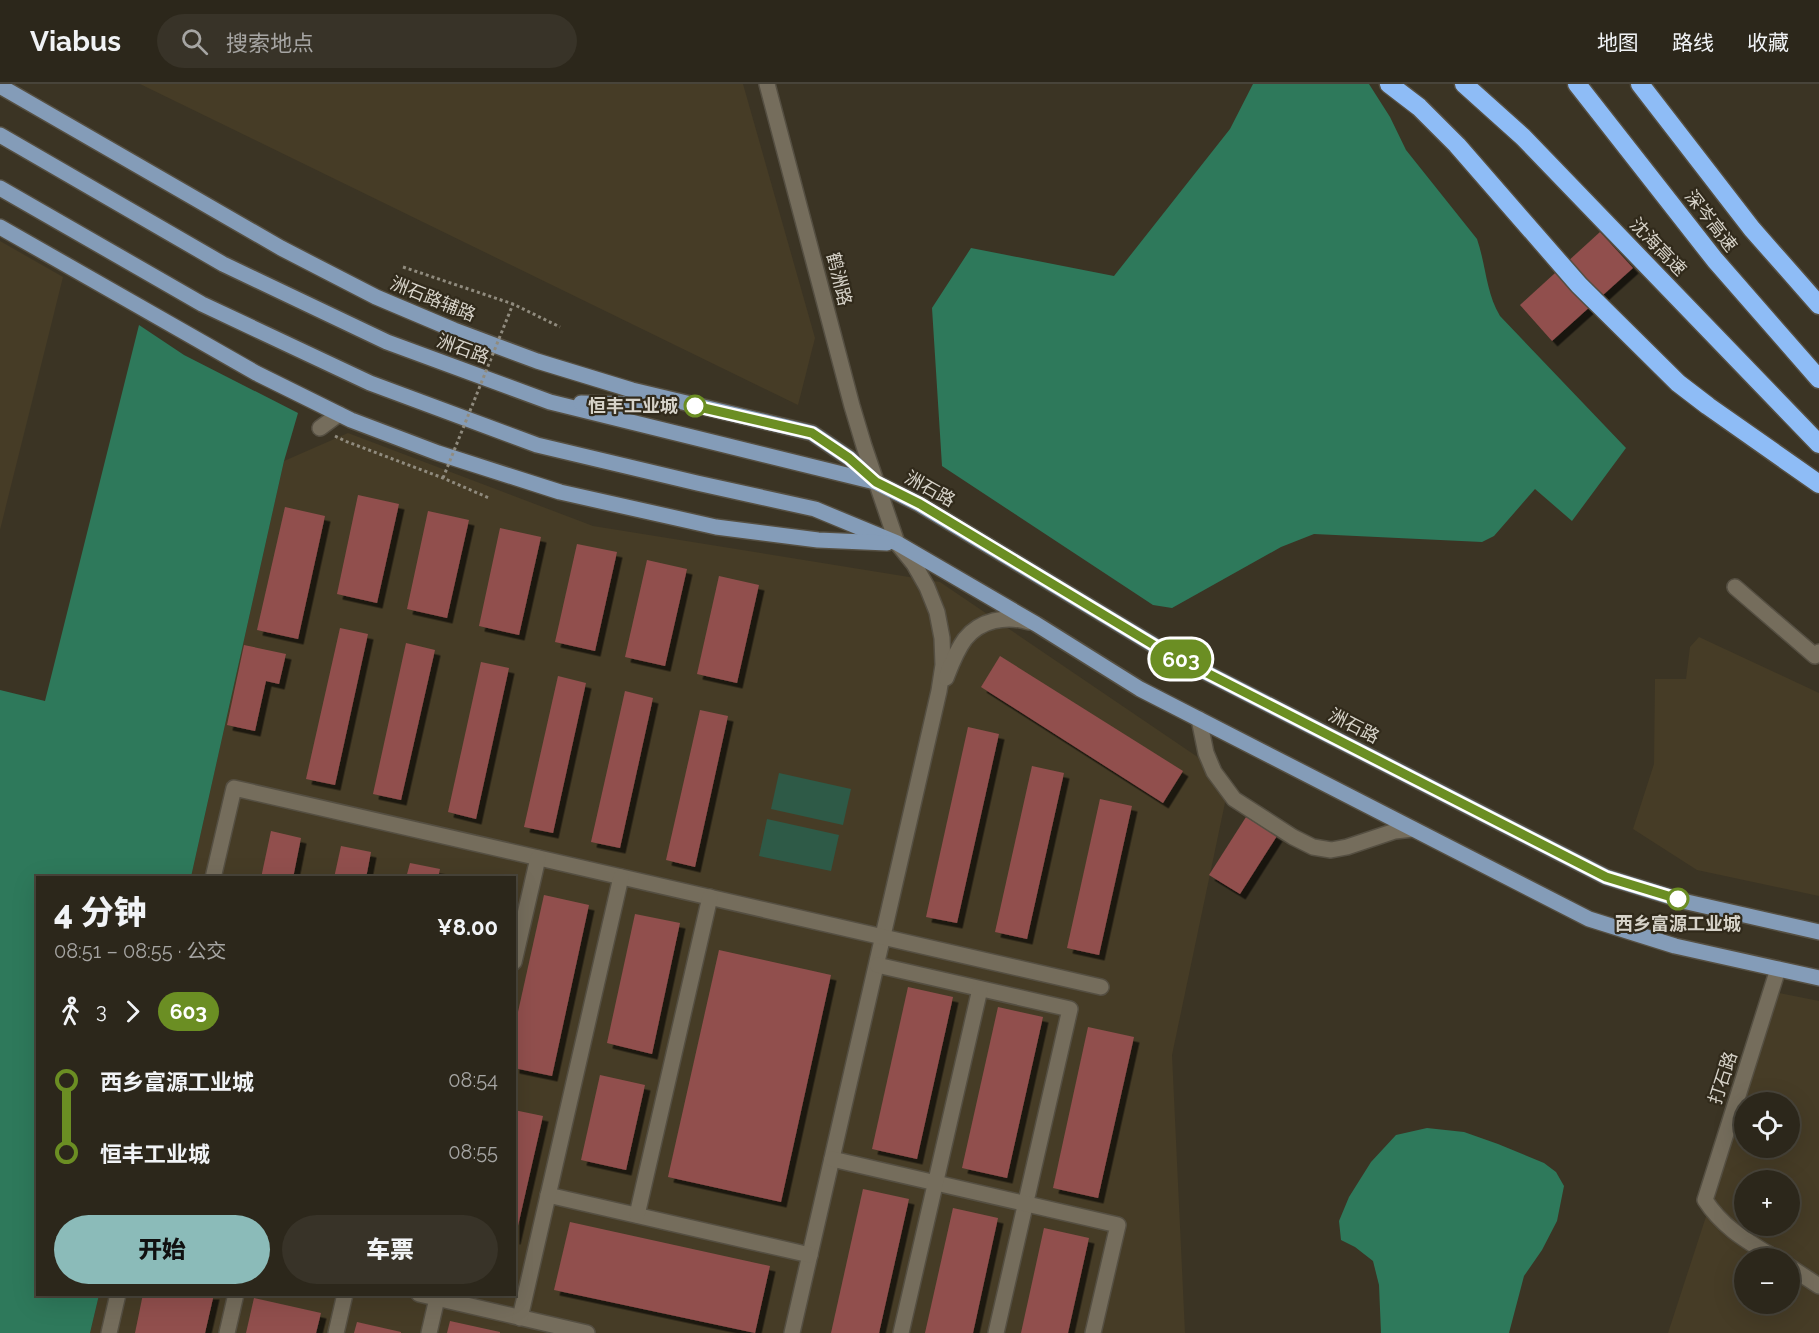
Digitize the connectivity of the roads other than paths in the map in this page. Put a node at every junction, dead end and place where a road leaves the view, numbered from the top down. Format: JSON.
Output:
{"nodes":[{"id":1,"x":766,"y":84,"type":"edge"},
{"id":2,"x":1389,"y":84,"type":"edge"},
{"id":3,"x":1464,"y":84,"type":"edge"},
{"id":4,"x":1577,"y":84,"type":"edge"},
{"id":5,"x":1640,"y":84,"type":"edge"},
{"id":6,"x":1651,"y":84,"type":"edge"},
{"id":7,"x":0,"y":86,"type":"edge"},
{"id":8,"x":0,"y":135,"type":"edge"},
{"id":9,"x":0,"y":188,"type":"edge"},
{"id":10,"x":0,"y":227,"type":"edge"},
{"id":11,"x":1819,"y":288,"type":"edge"},
{"id":12,"x":1819,"y":305,"type":"edge"},
{"id":13,"x":1819,"y":379,"type":"edge"},
{"id":14,"x":550,"y":402,"type":"junction"},
{"id":15,"x":695,"y":406,"type":"junction"},
{"id":16,"x":339,"y":414,"type":"junction"},
{"id":17,"x":320,"y":428,"type":"dead end"},
{"id":18,"x":1819,"y":444,"type":"edge"},
{"id":19,"x":876,"y":482,"type":"junction"},
{"id":20,"x":1819,"y":484,"type":"edge"},
{"id":21,"x":897,"y":543,"type":"junction"},
{"id":22,"x":1735,"y":587,"type":"dead end"},
{"id":23,"x":1036,"y":624,"type":"junction"},
{"id":24,"x":1819,"y":652,"type":"edge"},
{"id":25,"x":939,"y":691,"type":"junction"},
{"id":26,"x":1199,"y":719,"type":"junction"},
{"id":27,"x":1413,"y":829,"type":"junction"},
{"id":28,"x":538,"y":858,"type":"junction"},
{"id":29,"x":213,"y":876,"type":"edge"},
{"id":30,"x":621,"y":877,"type":"junction"},
{"id":31,"x":710,"y":897,"type":"junction"},
{"id":32,"x":1819,"y":932,"type":"edge"},
{"id":33,"x":883,"y":937,"type":"junction"},
{"id":34,"x":516,"y":953,"type":"edge"},
{"id":35,"x":877,"y":965,"type":"junction"},
{"id":36,"x":1778,"y":969,"type":"junction"},
{"id":37,"x":1819,"y":978,"type":"edge"},
{"id":38,"x":1101,"y":987,"type":"dead end"},
{"id":39,"x":980,"y":988,"type":"junction"},
{"id":40,"x":832,"y":1159,"type":"junction"},
{"id":41,"x":935,"y":1183,"type":"junction"},
{"id":42,"x":548,"y":1195,"type":"junction"},
{"id":43,"x":1025,"y":1204,"type":"junction"},
{"id":44,"x":637,"y":1215,"type":"junction"},
{"id":45,"x":1759,"y":1248,"type":"edge"},
{"id":46,"x":810,"y":1255,"type":"junction"},
{"id":47,"x":1800,"y":1274,"type":"edge"},
{"id":48,"x":1819,"y":1286,"type":"edge"},
{"id":49,"x":118,"y":1296,"type":"edge"},
{"id":50,"x":236,"y":1296,"type":"edge"},
{"id":51,"x":345,"y":1296,"type":"edge"},
{"id":52,"x":438,"y":1297,"type":"edge"},
{"id":53,"x":520,"y":1318,"type":"junction"},
{"id":54,"x":109,"y":1333,"type":"edge"},
{"id":55,"x":227,"y":1333,"type":"edge"},
{"id":56,"x":336,"y":1333,"type":"edge"},
{"id":57,"x":429,"y":1333,"type":"edge"},
{"id":58,"x":587,"y":1333,"type":"edge"},
{"id":59,"x":792,"y":1333,"type":"edge"},
{"id":60,"x":901,"y":1333,"type":"edge"},
{"id":61,"x":996,"y":1333,"type":"edge"},
{"id":62,"x":1093,"y":1333,"type":"edge"}],
"edges":[{"from":1,"to":19,"type":"street","name":"鹤洲路"},
{"from":2,"to":20,"type":"highway"},
{"from":3,"to":18,"type":"highway","name":"沈海高速"},
{"from":4,"to":13,"type":"highway","name":"深岑高速"},
{"from":5,"to":12,"type":"highway","name":"深岑高速"},
{"from":6,"to":11,"type":"highway"},
{"from":7,"to":15,"type":"main road","name":"洲石路辅路"},
{"from":8,"to":14,"type":"main road","name":"洲石路"},
{"from":9,"to":21,"type":"main road"},
{"from":10,"to":16,"type":"main road"},
{"from":14,"to":15,"type":"main road"},
{"from":14,"to":19,"type":"main road","name":"洲石路"},
{"from":15,"to":19,"type":"main road","name":"洲石路辅路"},
{"from":16,"to":17,"type":"street"},
{"from":16,"to":21,"type":"main road"},
{"from":19,"to":21,"type":"street","name":"鹤洲路"},
{"from":19,"to":32,"type":"main road","name":"洲石路"},
{"from":21,"to":23,"type":"main road"},
{"from":21,"to":25,"type":"street","name":"鹤洲路"},
{"from":22,"to":24,"type":"street"},
{"from":23,"to":25,"type":"street"},
{"from":23,"to":26,"type":"main road"},
{"from":25,"to":33,"type":"street"},
{"from":26,"to":27,"type":"main road"},
{"from":26,"to":27,"type":"street"},
{"from":27,"to":36,"type":"main road"},
{"from":28,"to":29,"type":"street"},
{"from":28,"to":30,"type":"street"},
{"from":28,"to":34,"type":"street"},
{"from":30,"to":31,"type":"street"},
{"from":30,"to":42,"type":"street"},
{"from":31,"to":33,"type":"street"},
{"from":31,"to":44,"type":"street"},
{"from":33,"to":35,"type":"street"},
{"from":33,"to":38,"type":"street"},
{"from":35,"to":39,"type":"street"},
{"from":35,"to":40,"type":"street"},
{"from":36,"to":37,"type":"main road"},
{"from":36,"to":45,"type":"street","name":"打石路"},
{"from":39,"to":41,"type":"street"},
{"from":39,"to":43,"type":"street"},
{"from":40,"to":41,"type":"street"},
{"from":40,"to":46,"type":"street"},
{"from":41,"to":43,"type":"street"},
{"from":41,"to":60,"type":"street"},
{"from":42,"to":44,"type":"street"},
{"from":42,"to":53,"type":"street"},
{"from":43,"to":61,"type":"street"},
{"from":43,"to":62,"type":"street"},
{"from":44,"to":46,"type":"street"},
{"from":46,"to":59,"type":"street"},
{"from":47,"to":48,"type":"street"},
{"from":49,"to":54,"type":"street"},
{"from":50,"to":55,"type":"street"},
{"from":51,"to":56,"type":"street"},
{"from":52,"to":53,"type":"street"},
{"from":52,"to":57,"type":"street"},
{"from":53,"to":58,"type":"street"}]}
